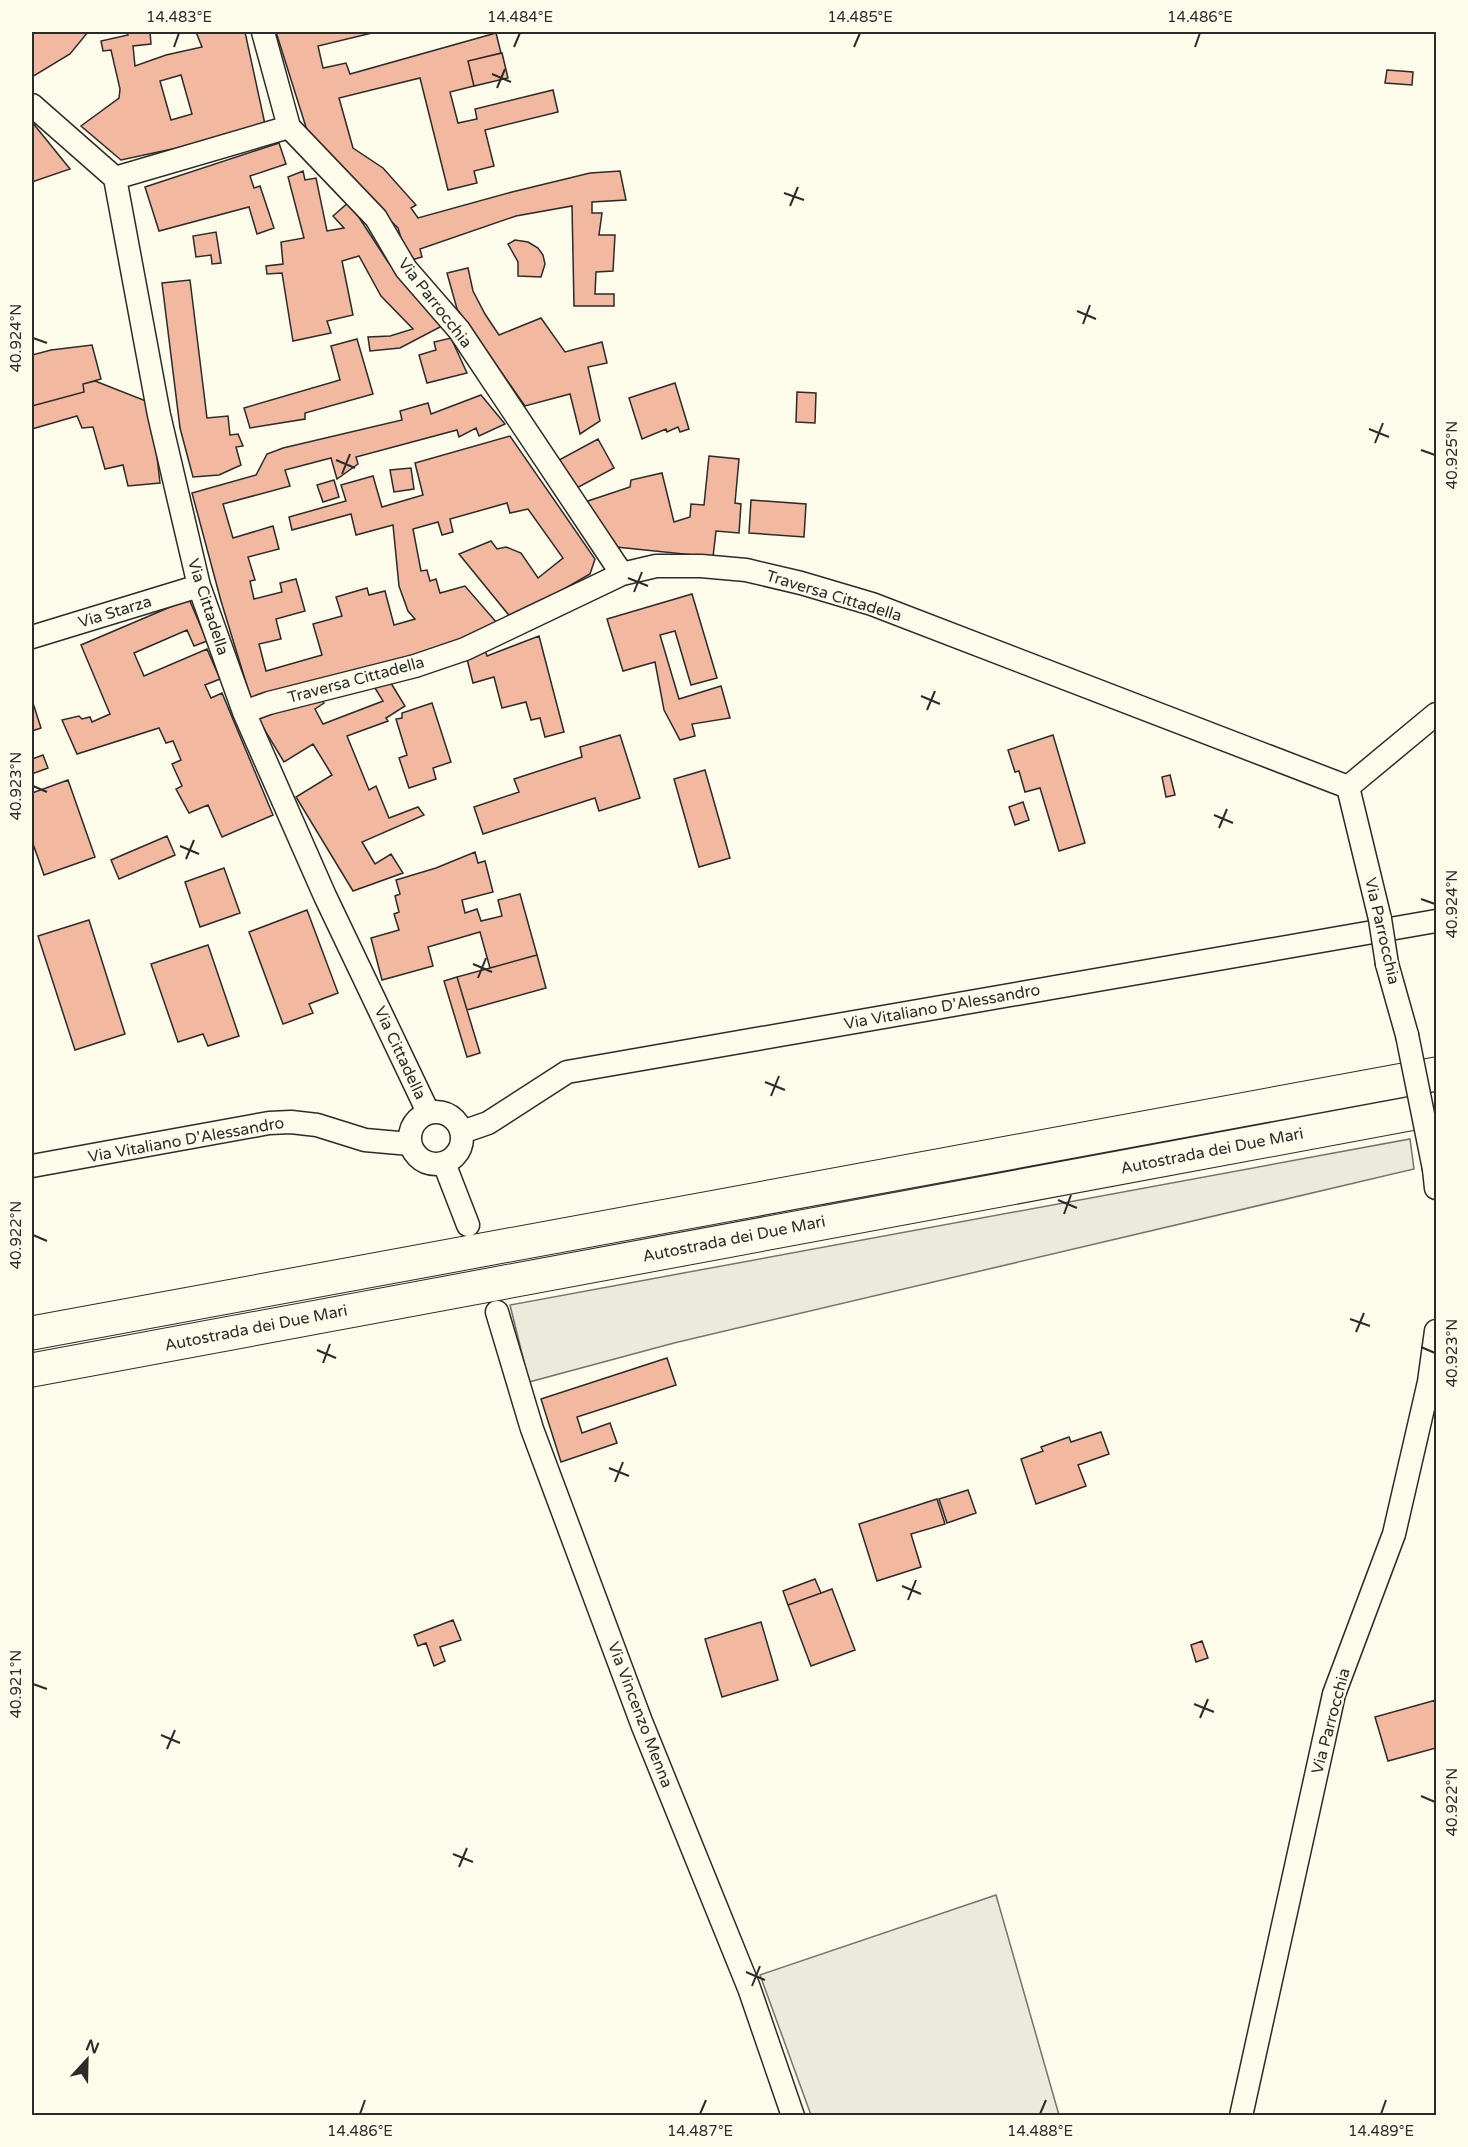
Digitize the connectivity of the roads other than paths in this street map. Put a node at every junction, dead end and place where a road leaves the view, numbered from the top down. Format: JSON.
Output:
{"nodes":[{"id":1,"x":263,"y":32,"type":"edge"},
{"id":2,"x":32,"y":105,"type":"edge"},
{"id":3,"x":289,"y":127,"type":"junction"},
{"id":4,"x":116,"y":178,"type":"junction"},
{"id":5,"x":622,"y":574,"type":"junction"},
{"id":6,"x":199,"y":586,"type":"junction"},
{"id":7,"x":32,"y":637,"type":"edge"},
{"id":8,"x":244,"y":712,"type":"junction"},
{"id":9,"x":1437,"y":714,"type":"edge"},
{"id":10,"x":1348,"y":788,"type":"junction"},
{"id":11,"x":1437,"y":921,"type":"edge"},
{"id":12,"x":1437,"y":1074,"type":"edge"},
{"id":13,"x":1437,"y":1108,"type":"edge"},
{"id":14,"x":428,"y":1112,"type":"junction"},
{"id":15,"x":462,"y":1132,"type":"junction"},
{"id":16,"x":410,"y":1144,"type":"junction"},
{"id":17,"x":444,"y":1163,"type":"junction"},
{"id":18,"x":32,"y":1166,"type":"edge"},
{"id":19,"x":1435,"y":1178,"type":"edge"},
{"id":20,"x":468,"y":1225,"type":"dead end"},
{"id":21,"x":497,"y":1312,"type":"dead end"},
{"id":22,"x":1437,"y":1331,"type":"edge"},
{"id":23,"x":32,"y":1333,"type":"edge"},
{"id":24,"x":32,"y":1370,"type":"edge"},
{"id":25,"x":793,"y":2115,"type":"edge"},
{"id":26,"x":1241,"y":2115,"type":"edge"}],
"edges":[{"from":1,"to":3,"type":"street","name":"Via Parrocchia"},
{"from":2,"to":4,"type":"street"},
{"from":3,"to":4,"type":"street"},
{"from":3,"to":5,"type":"street","name":"Via Parrocchia"},
{"from":4,"to":6,"type":"street","name":"Via Cittadella"},
{"from":5,"to":8,"type":"street","name":"Traversa Cittadella"},
{"from":5,"to":10,"type":"street","name":"Traversa Cittadella"},
{"from":6,"to":7,"type":"street","name":"Via Starza"},
{"from":6,"to":8,"type":"street","name":"Via Cittadella"},
{"from":8,"to":14,"type":"street","name":"Via Cittadella"},
{"from":9,"to":10,"type":"street"},
{"from":10,"to":19,"type":"street","name":"Via Parrocchia","bridge":true},
{"from":11,"to":15,"type":"street","name":"Via Vitaliano D'Alessandro"},
{"from":12,"to":23,"type":"highway","name":"Autostrada dei Due Mari"},
{"from":13,"to":24,"type":"highway","name":"Autostrada dei Due Mari"},
{"from":14,"to":15,"type":"street"},
{"from":14,"to":16,"type":"street"},
{"from":15,"to":17,"type":"street"},
{"from":16,"to":17,"type":"street"},
{"from":16,"to":18,"type":"street","name":"Via Vitaliano D'Alessandro"},
{"from":17,"to":20,"type":"street"},
{"from":21,"to":25,"type":"street","name":"Via Vincenzo Menna"},
{"from":22,"to":26,"type":"street","name":"Via Parrocchia"}]}
